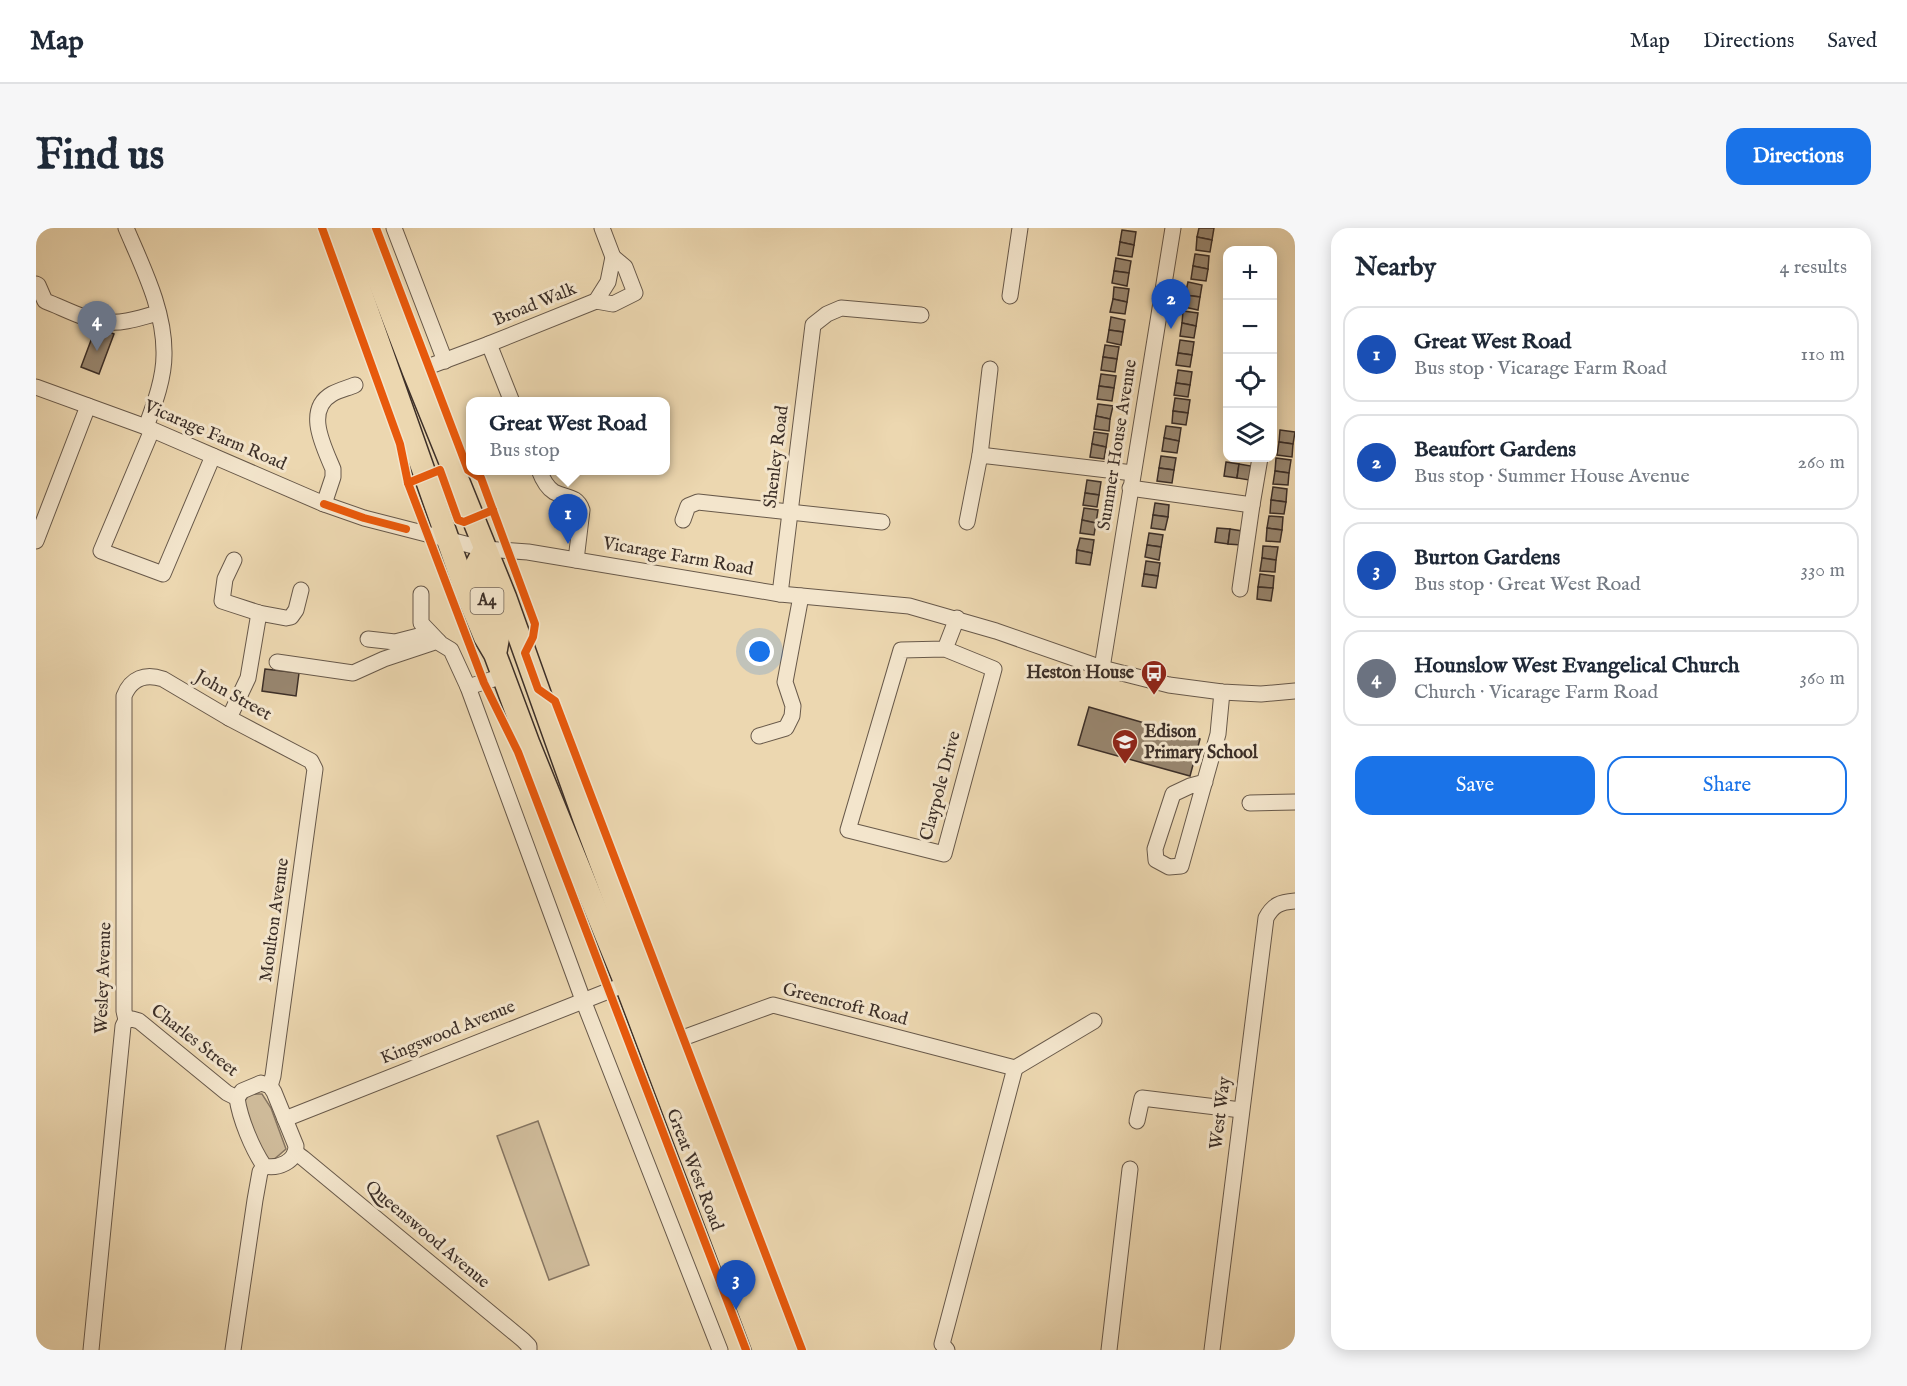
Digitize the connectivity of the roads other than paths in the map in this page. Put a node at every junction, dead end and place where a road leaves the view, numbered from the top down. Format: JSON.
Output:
{"nodes":[{"id":1,"x":126,"y":228,"type":"edge"},
{"id":2,"x":338,"y":228,"type":"edge"},
{"id":3,"x":359,"y":228,"type":"edge"},
{"id":4,"x":394,"y":228,"type":"edge"},
{"id":5,"x":602,"y":228,"type":"edge"},
{"id":6,"x":1020,"y":228,"type":"edge"},
{"id":7,"x":1173,"y":228,"type":"edge"},
{"id":8,"x":613,"y":257,"type":"junction"},
{"id":9,"x":36,"y":284,"type":"edge"},
{"id":10,"x":1010,"y":296,"type":"dead end"},
{"id":11,"x":596,"y":301,"type":"junction"},
{"id":12,"x":158,"y":313,"type":"junction"},
{"id":13,"x":921,"y":315,"type":"dead end"},
{"id":14,"x":489,"y":344,"type":"junction"},
{"id":15,"x":445,"y":361,"type":"junction"},
{"id":16,"x":990,"y":369,"type":"dead end"},
{"id":17,"x":414,"y":372,"type":"junction"},
{"id":18,"x":355,"y":385,"type":"dead end"},
{"id":19,"x":36,"y":387,"type":"edge"},
{"id":20,"x":510,"y":397,"type":"edge"},
{"id":21,"x":88,"y":406,"type":"junction"},
{"id":22,"x":149,"y":428,"type":"junction"},
{"id":23,"x":980,"y":455,"type":"junction"},
{"id":24,"x":213,"y":456,"type":"junction"},
{"id":25,"x":1259,"y":462,"type":"edge"},
{"id":26,"x":541,"y":475,"type":"edge"},
{"id":27,"x":1131,"y":481,"type":"junction"},
{"id":28,"x":324,"y":504,"type":"junction"},
{"id":29,"x":1252,"y":505,"type":"junction"},
{"id":30,"x":790,"y":512,"type":"junction"},
{"id":31,"x":683,"y":520,"type":"dead end"},
{"id":32,"x":882,"y":522,"type":"dead end"},
{"id":33,"x":967,"y":522,"type":"dead end"},
{"id":34,"x":447,"y":539,"type":"junction"},
{"id":35,"x":36,"y":541,"type":"edge"},
{"id":36,"x":485,"y":549,"type":"junction"},
{"id":37,"x":234,"y":560,"type":"dead end"},
{"id":38,"x":576,"y":560,"type":"junction"},
{"id":39,"x":1240,"y":589,"type":"dead end"},
{"id":40,"x":301,"y":590,"type":"dead end"},
{"id":41,"x":421,"y":594,"type":"dead end"},
{"id":42,"x":780,"y":594,"type":"junction"},
{"id":43,"x":801,"y":596,"type":"junction"},
{"id":44,"x":259,"y":613,"type":"junction"},
{"id":45,"x":957,"y":618,"type":"junction"},
{"id":46,"x":368,"y":639,"type":"dead end"},
{"id":47,"x":436,"y":639,"type":"junction"},
{"id":48,"x":945,"y":649,"type":"junction"},
{"id":49,"x":495,"y":654,"type":"junction"},
{"id":50,"x":277,"y":662,"type":"dead end"},
{"id":51,"x":1102,"y":668,"type":"junction"},
{"id":52,"x":503,"y":676,"type":"junction"},
{"id":53,"x":134,"y":681,"type":"joint"},
{"id":54,"x":468,"y":687,"type":"junction"},
{"id":55,"x":1295,"y":691,"type":"edge"},
{"id":56,"x":1222,"y":692,"type":"junction"},
{"id":57,"x":229,"y":718,"type":"junction"},
{"id":58,"x":759,"y":736,"type":"dead end"},
{"id":59,"x":310,"y":762,"type":"joint"},
{"id":60,"x":1205,"y":782,"type":"junction"},
{"id":61,"x":1295,"y":802,"type":"edge"},
{"id":62,"x":1250,"y":803,"type":"dead end"},
{"id":63,"x":1295,"y":901,"type":"edge"},
{"id":64,"x":626,"y":984,"type":"junction"},
{"id":65,"x":583,"y":1000,"type":"junction"},
{"id":66,"x":126,"y":1020,"type":"junction"},
{"id":67,"x":1094,"y":1021,"type":"dead end"},
{"id":68,"x":669,"y":1043,"type":"junction"},
{"id":69,"x":1015,"y":1068,"type":"junction"},
{"id":70,"x":270,"y":1086,"type":"junction"},
{"id":71,"x":237,"y":1098,"type":"junction"},
{"id":72,"x":1241,"y":1110,"type":"junction"},
{"id":73,"x":285,"y":1119,"type":"junction"},
{"id":74,"x":1137,"y":1121,"type":"dead end"},
{"id":75,"x":296,"y":1153,"type":"junction"},
{"id":76,"x":264,"y":1166,"type":"junction"},
{"id":77,"x":1130,"y":1169,"type":"dead end"},
{"id":78,"x":940,"y":1348,"type":"edge"},
{"id":79,"x":91,"y":1350,"type":"edge"},
{"id":80,"x":233,"y":1350,"type":"edge"},
{"id":81,"x":529,"y":1350,"type":"edge"},
{"id":82,"x":720,"y":1350,"type":"edge"},
{"id":83,"x":764,"y":1350,"type":"edge"},
{"id":84,"x":785,"y":1350,"type":"edge"},
{"id":85,"x":1109,"y":1350,"type":"edge"},
{"id":86,"x":1212,"y":1350,"type":"edge"}],
"edges":[{"from":1,"to":12,"type":"street"},
{"from":2,"to":34,"type":"highway","name":"Great West Road","number":"A4"},
{"from":3,"to":17,"type":"highway","name":"Great West Road","number":"A4"},
{"from":4,"to":15,"type":"street"},
{"from":5,"to":8,"type":"street"},
{"from":6,"to":10,"type":"street"},
{"from":7,"to":27,"type":"street","name":"Summer House Avenue"},
{"from":8,"to":11,"type":"street","name":"Broad Walk"},
{"from":8,"to":11,"type":"street"},
{"from":9,"to":12,"type":"street"},
{"from":11,"to":14,"type":"street","name":"Broad Walk"},
{"from":12,"to":22,"type":"street"},
{"from":13,"to":30,"type":"street","name":"Shenley Road"},
{"from":14,"to":15,"type":"street","name":"Broad Walk"},
{"from":14,"to":20,"type":"street"},
{"from":15,"to":17,"type":"street","name":"Broad Walk"},
{"from":16,"to":23,"type":"street"},
{"from":17,"to":36,"type":"highway","name":"Great West Road","number":"A4"},
{"from":18,"to":28,"type":"street"},
{"from":19,"to":21,"type":"street","name":"Vicarage Farm Road"},
{"from":21,"to":22,"type":"street","name":"Vicarage Farm Road"},
{"from":21,"to":35,"type":"street"},
{"from":22,"to":24,"type":"street","name":"Vicarage Farm Road"},
{"from":22,"to":24,"type":"street"},
{"from":23,"to":27,"type":"street"},
{"from":23,"to":33,"type":"street"},
{"from":24,"to":28,"type":"street","name":"Vicarage Farm Road"},
{"from":25,"to":29,"type":"street"},
{"from":26,"to":38,"type":"street"},
{"from":27,"to":29,"type":"street"},
{"from":27,"to":51,"type":"street","name":"Summer House Avenue"},
{"from":28,"to":34,"type":"street","name":"Vicarage Farm Road"},
{"from":29,"to":39,"type":"street"},
{"from":30,"to":31,"type":"street"},
{"from":30,"to":32,"type":"street"},
{"from":30,"to":42,"type":"street","name":"Shenley Road"},
{"from":34,"to":36,"type":"street","name":"Vicarage Farm Road"},
{"from":34,"to":49,"type":"highway","name":"Great West Road","number":"A4"},
{"from":36,"to":38,"type":"street","name":"Vicarage Farm Road"},
{"from":36,"to":49,"type":"highway","number":"A4"},
{"from":36,"to":68,"type":"highway","name":"Great West Road","number":"A4"},
{"from":37,"to":44,"type":"street"},
{"from":38,"to":42,"type":"street","name":"Vicarage Farm Road"},
{"from":40,"to":44,"type":"street"},
{"from":41,"to":47,"type":"street"},
{"from":42,"to":43,"type":"street","name":"Vicarage Farm Road"},
{"from":43,"to":45,"type":"street","name":"Vicarage Farm Road"},
{"from":43,"to":58,"type":"street"},
{"from":44,"to":57,"type":"street"},
{"from":45,"to":48,"type":"street"},
{"from":45,"to":51,"type":"street","name":"Vicarage Farm Road"},
{"from":46,"to":47,"type":"street"},
{"from":47,"to":50,"type":"street"},
{"from":47,"to":54,"type":"street"},
{"from":48,"to":48,"type":"street","name":"Claypole Drive"},
{"from":49,"to":52,"type":"highway","name":"Great West Road","number":"A4"},
{"from":51,"to":56,"type":"street","name":"Vicarage Farm Road"},
{"from":52,"to":54,"type":"street"},
{"from":52,"to":64,"type":"highway","name":"Great West Road","number":"A4"},
{"from":53,"to":57,"type":"street","name":"John Street"},
{"from":53,"to":66,"type":"street","name":"Wesley Avenue"},
{"from":54,"to":65,"type":"street"},
{"from":55,"to":56,"type":"street","name":"Vicarage Farm Road"},
{"from":56,"to":60,"type":"street"},
{"from":57,"to":59,"type":"street","name":"John Street"},
{"from":59,"to":70,"type":"street","name":"Moulton Avenue"},
{"from":60,"to":60,"type":"street"},
{"from":61,"to":62,"type":"street"},
{"from":63,"to":72,"type":"street","name":"West Way"},
{"from":64,"to":65,"type":"street","name":"Kingswood Avenue"},
{"from":64,"to":83,"type":"highway","name":"Great West Road","number":"A4"},
{"from":65,"to":73,"type":"street","name":"Kingswood Avenue"},
{"from":65,"to":82,"type":"street"},
{"from":66,"to":71,"type":"street","name":"Charles Street"},
{"from":66,"to":79,"type":"street","name":"Wesley Avenue"},
{"from":67,"to":69,"type":"street"},
{"from":68,"to":69,"type":"street","name":"Greencroft Road"},
{"from":68,"to":84,"type":"highway","name":"Great West Road","number":"A4"},
{"from":69,"to":78,"type":"street"},
{"from":70,"to":71,"type":"street"},
{"from":70,"to":73,"type":"street"},
{"from":71,"to":76,"type":"street"},
{"from":72,"to":74,"type":"street"},
{"from":72,"to":86,"type":"street","name":"West Way"},
{"from":73,"to":75,"type":"street"},
{"from":75,"to":76,"type":"street"},
{"from":75,"to":81,"type":"street","name":"Queenswood Avenue"},
{"from":76,"to":80,"type":"street"},
{"from":77,"to":85,"type":"street"}]}
